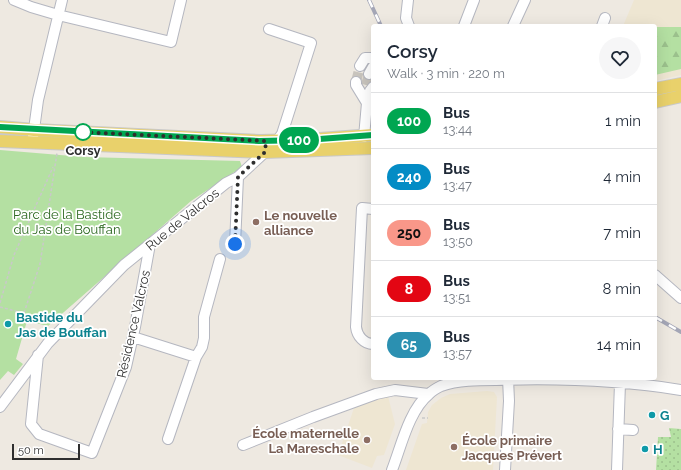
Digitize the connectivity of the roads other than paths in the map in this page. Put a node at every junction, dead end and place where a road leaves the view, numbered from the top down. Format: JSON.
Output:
{"nodes":[{"id":1,"x":62,"y":0,"type":"edge"},
{"id":2,"x":180,"y":0,"type":"edge"},
{"id":3,"x":408,"y":0,"type":"edge"},
{"id":4,"x":474,"y":0,"type":"edge"},
{"id":5,"x":525,"y":0,"type":"edge"},
{"id":6,"x":21,"y":1,"type":"edge"},
{"id":7,"x":58,"y":15,"type":"junction"},
{"id":8,"x":408,"y":24,"type":"edge"},
{"id":9,"x":465,"y":24,"type":"edge"},
{"id":10,"x":514,"y":24,"type":"edge"},
{"id":11,"x":269,"y":28,"type":"dead end"},
{"id":12,"x":371,"y":58,"type":"edge"},
{"id":13,"x":360,"y":66,"type":"tunnel mouth"},
{"id":14,"x":681,"y":84,"type":"edge"},
{"id":15,"x":366,"y":86,"type":"edge"},
{"id":16,"x":657,"y":95,"type":"edge"},
{"id":17,"x":681,"y":96,"type":"edge"},
{"id":18,"x":370,"y":104,"type":"edge"},
{"id":19,"x":0,"y":127,"type":"edge"},
{"id":20,"x":34,"y":130,"type":"junction"},
{"id":21,"x":368,"y":136,"type":"edge"},
{"id":22,"x":0,"y":141,"type":"edge"},
{"id":23,"x":33,"y":143,"type":"junction"},
{"id":24,"x":270,"y":145,"type":"junction"},
{"id":25,"x":371,"y":148,"type":"edge"},
{"id":26,"x":238,"y":177,"type":"junction"},
{"id":27,"x":371,"y":209,"type":"edge"},
{"id":28,"x":150,"y":244,"type":"junction"},
{"id":29,"x":235,"y":244,"type":"dead end"},
{"id":30,"x":220,"y":259,"type":"dead end"},
{"id":31,"x":657,"y":277,"type":"edge"},
{"id":32,"x":681,"y":298,"type":"edge"},
{"id":33,"x":133,"y":337,"type":"junction"},
{"id":34,"x":371,"y":344,"type":"edge"},
{"id":35,"x":196,"y":357,"type":"junction"},
{"id":36,"x":36,"y":359,"type":"junction"},
{"id":37,"x":494,"y":380,"type":"edge"},
{"id":38,"x":508,"y":380,"type":"edge"},
{"id":39,"x":580,"y":380,"type":"edge"},
{"id":40,"x":620,"y":383,"type":"junction"},
{"id":41,"x":681,"y":390,"type":"edge"},
{"id":42,"x":428,"y":394,"type":"junction"},
{"id":43,"x":0,"y":407,"type":"edge"},
{"id":44,"x":615,"y":426,"type":"junction"},
{"id":45,"x":633,"y":430,"type":"dead end"},
{"id":46,"x":168,"y":439,"type":"dead end"},
{"id":47,"x":243,"y":445,"type":"dead end"},
{"id":48,"x":392,"y":470,"type":"edge"},
{"id":49,"x":505,"y":470,"type":"edge"},
{"id":50,"x":616,"y":470,"type":"edge"}],
"edges":[{"from":1,"to":7,"type":"street"},
{"from":2,"to":7,"type":"street"},
{"from":3,"to":8,"type":"street"},
{"from":4,"to":9,"type":"street"},
{"from":5,"to":10,"type":"street"},
{"from":6,"to":7,"type":"street"},
{"from":7,"to":20,"type":"street"},
{"from":11,"to":24,"type":"street"},
{"from":12,"to":13,"type":"street"},
{"from":14,"to":16,"type":"main road"},
{"from":15,"to":18,"type":"street"},
{"from":15,"to":18,"type":"street"},
{"from":16,"to":17,"type":"main road"},
{"from":18,"to":21,"type":"street"},
{"from":19,"to":20,"type":"main road"},
{"from":20,"to":23,"type":"street"},
{"from":20,"to":24,"type":"main road"},
{"from":21,"to":24,"type":"main road"},
{"from":22,"to":23,"type":"main road"},
{"from":23,"to":24,"type":"main road"},
{"from":24,"to":25,"type":"main road"},
{"from":24,"to":26,"type":"street","name":"Rue de Valcros"},
{"from":26,"to":28,"type":"street","name":"Rue de Valcros"},
{"from":26,"to":29,"type":"street"},
{"from":27,"to":34,"type":"street"},
{"from":28,"to":33,"type":"street","name":"Résidence Valcros"},
{"from":28,"to":36,"type":"street","name":"Rue de Valcros"},
{"from":30,"to":35,"type":"street"},
{"from":31,"to":32,"type":"street"},
{"from":33,"to":35,"type":"street"},
{"from":33,"to":36,"type":"street","name":"Résidence Valcros"},
{"from":35,"to":46,"type":"street"},
{"from":36,"to":43,"type":"street","name":"Rue de Valcros"},
{"from":37,"to":42,"type":"street"},
{"from":38,"to":49,"type":"street"},
{"from":39,"to":40,"type":"street"},
{"from":40,"to":41,"type":"street"},
{"from":40,"to":44,"type":"street"},
{"from":42,"to":47,"type":"street"},
{"from":42,"to":48,"type":"street"},
{"from":44,"to":45,"type":"street"},
{"from":44,"to":50,"type":"street"}]}
